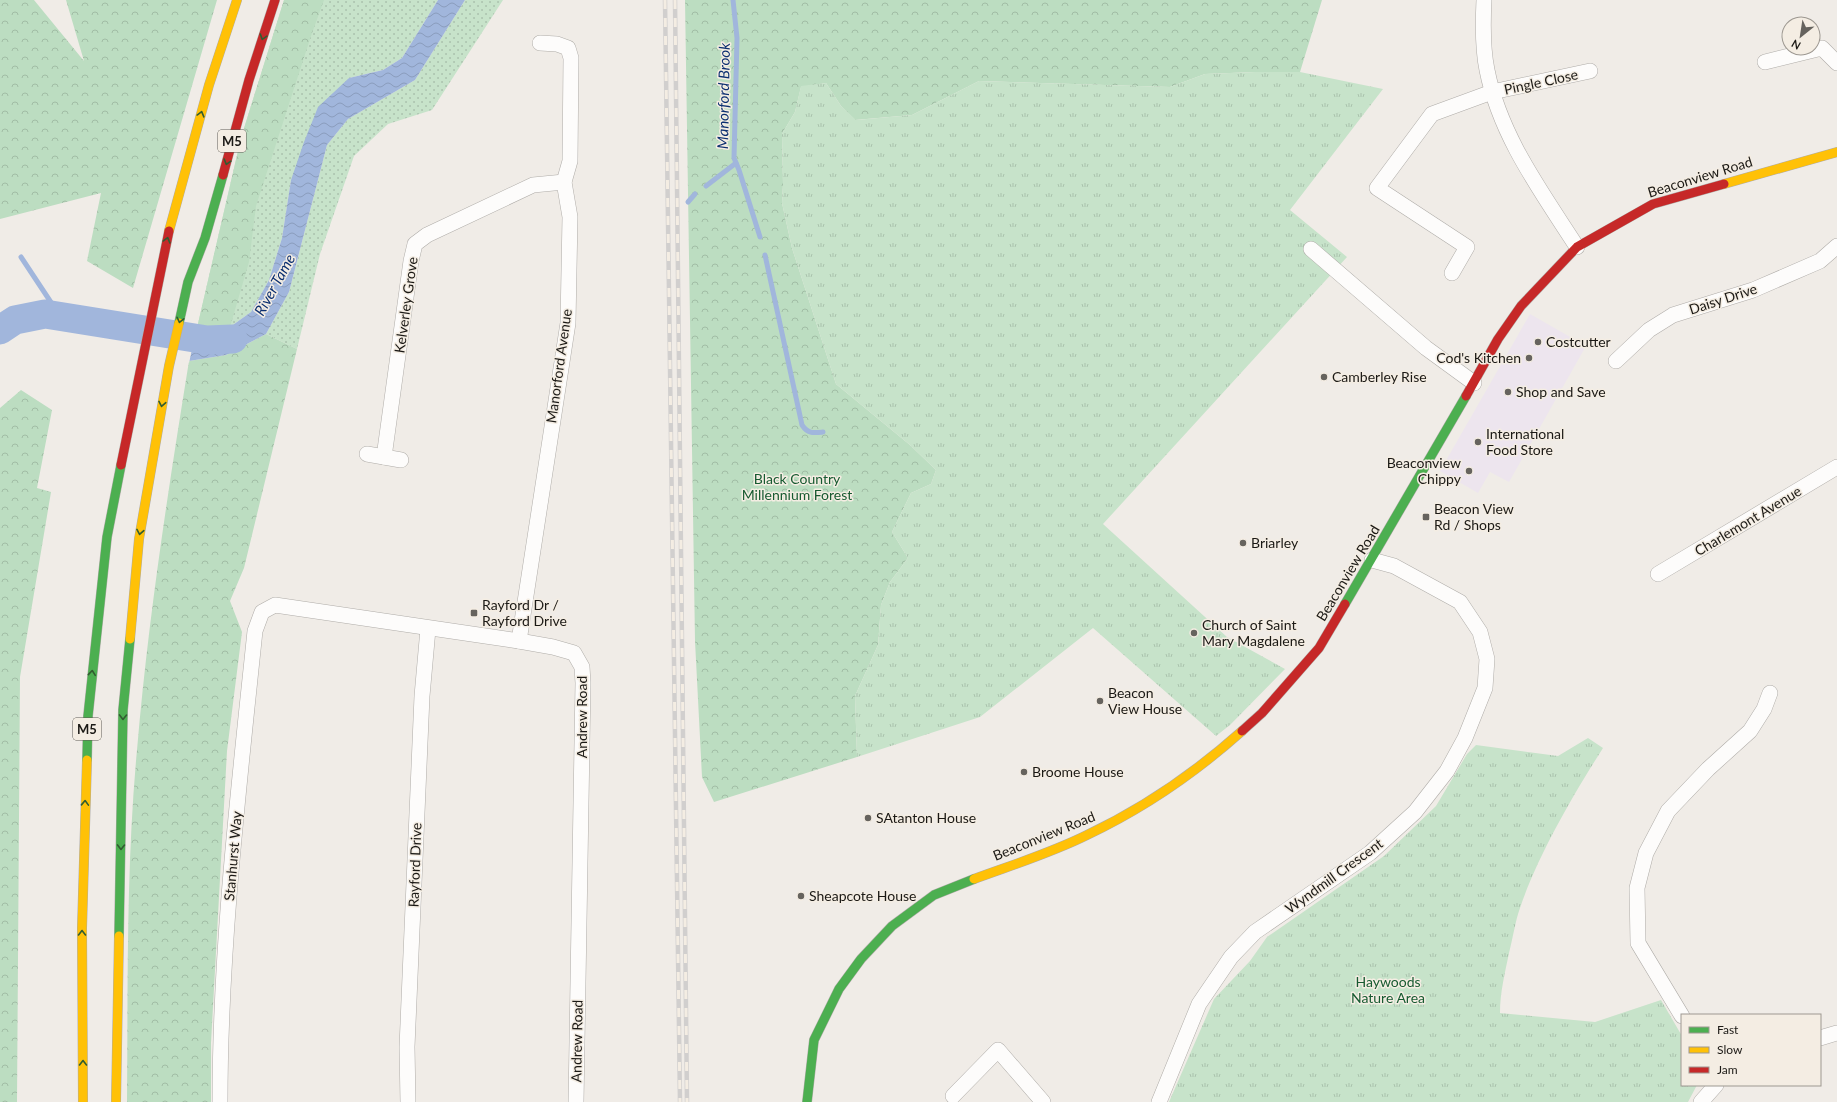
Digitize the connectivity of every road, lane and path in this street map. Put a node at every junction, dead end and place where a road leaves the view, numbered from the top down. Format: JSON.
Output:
{"nodes":[{"id":1,"x":237,"y":0,"type":"edge"},
{"id":2,"x":275,"y":0,"type":"edge"},
{"id":3,"x":1484,"y":0,"type":"edge"},
{"id":4,"x":540,"y":43,"type":"dead end"},
{"id":5,"x":1764,"y":62,"type":"dead end"},
{"id":6,"x":1837,"y":63,"type":"edge"},
{"id":7,"x":1590,"y":71,"type":"dead end"},
{"id":8,"x":1492,"y":92,"type":"junction"},
{"id":9,"x":1837,"y":152,"type":"edge"},
{"id":10,"x":564,"y":182,"type":"junction"},
{"id":11,"x":1837,"y":246,"type":"edge"},
{"id":12,"x":1577,"y":247,"type":"junction"},
{"id":13,"x":1311,"y":249,"type":"dead end"},
{"id":14,"x":1452,"y":273,"type":"dead end"},
{"id":15,"x":1616,"y":361,"type":"dead end"},
{"id":16,"x":1474,"y":383,"type":"junction"},
{"id":17,"x":367,"y":454,"type":"dead end"},
{"id":18,"x":384,"y":456,"type":"junction"},
{"id":19,"x":401,"y":460,"type":"dead end"},
{"id":20,"x":1837,"y":467,"type":"edge"},
{"id":21,"x":1372,"y":560,"type":"junction"},
{"id":22,"x":1658,"y":574,"type":"dead end"},
{"id":23,"x":262,"y":612,"type":"joint"},
{"id":24,"x":428,"y":629,"type":"junction"},
{"id":25,"x":519,"y":641,"type":"junction"},
{"id":26,"x":1770,"y":693,"type":"dead end"},
{"id":27,"x":1681,"y":1014,"type":"edge"},
{"id":28,"x":1837,"y":1033,"type":"edge"},
{"id":29,"x":1821,"y":1038,"type":"edge"},
{"id":30,"x":1715,"y":1086,"type":"edge"},
{"id":31,"x":953,"y":1096,"type":"dead end"},
{"id":32,"x":83,"y":1102,"type":"edge"},
{"id":33,"x":116,"y":1102,"type":"edge"},
{"id":34,"x":220,"y":1102,"type":"edge"},
{"id":35,"x":408,"y":1102,"type":"edge"},
{"id":36,"x":576,"y":1102,"type":"edge"},
{"id":37,"x":807,"y":1102,"type":"edge"},
{"id":38,"x":1042,"y":1102,"type":"edge"},
{"id":39,"x":1159,"y":1102,"type":"edge"},
{"id":40,"x":1701,"y":1102,"type":"edge"}],
"edges":[{"from":32,"to":1,"type":"main road","number":"M5","one_way":true},
{"from":2,"to":33,"type":"main road","number":"M5","one_way":true},
{"from":3,"to":8,"type":"street"},
{"from":4,"to":10,"type":"street","name":"Manorford Avenue"},
{"from":5,"to":6,"type":"street"},
{"from":7,"to":8,"type":"street","name":"Pingle Close"},
{"from":8,"to":12,"type":"street"},
{"from":8,"to":14,"type":"street","name":"Pingle Close"},
{"from":9,"to":12,"type":"main road","name":"Beaconview Road"},
{"from":10,"to":18,"type":"street","name":"Kelverley Grove"},
{"from":10,"to":25,"type":"street","name":"Manorford Avenue"},
{"from":11,"to":15,"type":"street","name":"Daisy Drive"},
{"from":12,"to":16,"type":"main road","name":"Beaconview Road"},
{"from":13,"to":16,"type":"street"},
{"from":16,"to":21,"type":"main road","name":"Beaconview Road"},
{"from":17,"to":18,"type":"street"},
{"from":18,"to":19,"type":"street"},
{"from":20,"to":22,"type":"street","name":"Charlemont Avenue"},
{"from":21,"to":37,"type":"main road","name":"Beaconview Road"},
{"from":21,"to":39,"type":"street","name":"Wyndmill Crescent"},
{"from":23,"to":24,"type":"street","name":"Andrew Road"},
{"from":23,"to":34,"type":"street","name":"Stanhurst Way"},
{"from":24,"to":25,"type":"street","name":"Andrew Road"},
{"from":24,"to":35,"type":"street","name":"Rayford Drive"},
{"from":25,"to":36,"type":"street","name":"Andrew Road"},
{"from":26,"to":27,"type":"street"},
{"from":28,"to":29,"type":"street"},
{"from":30,"to":40,"type":"street"},
{"from":31,"to":38,"type":"street"}]}
